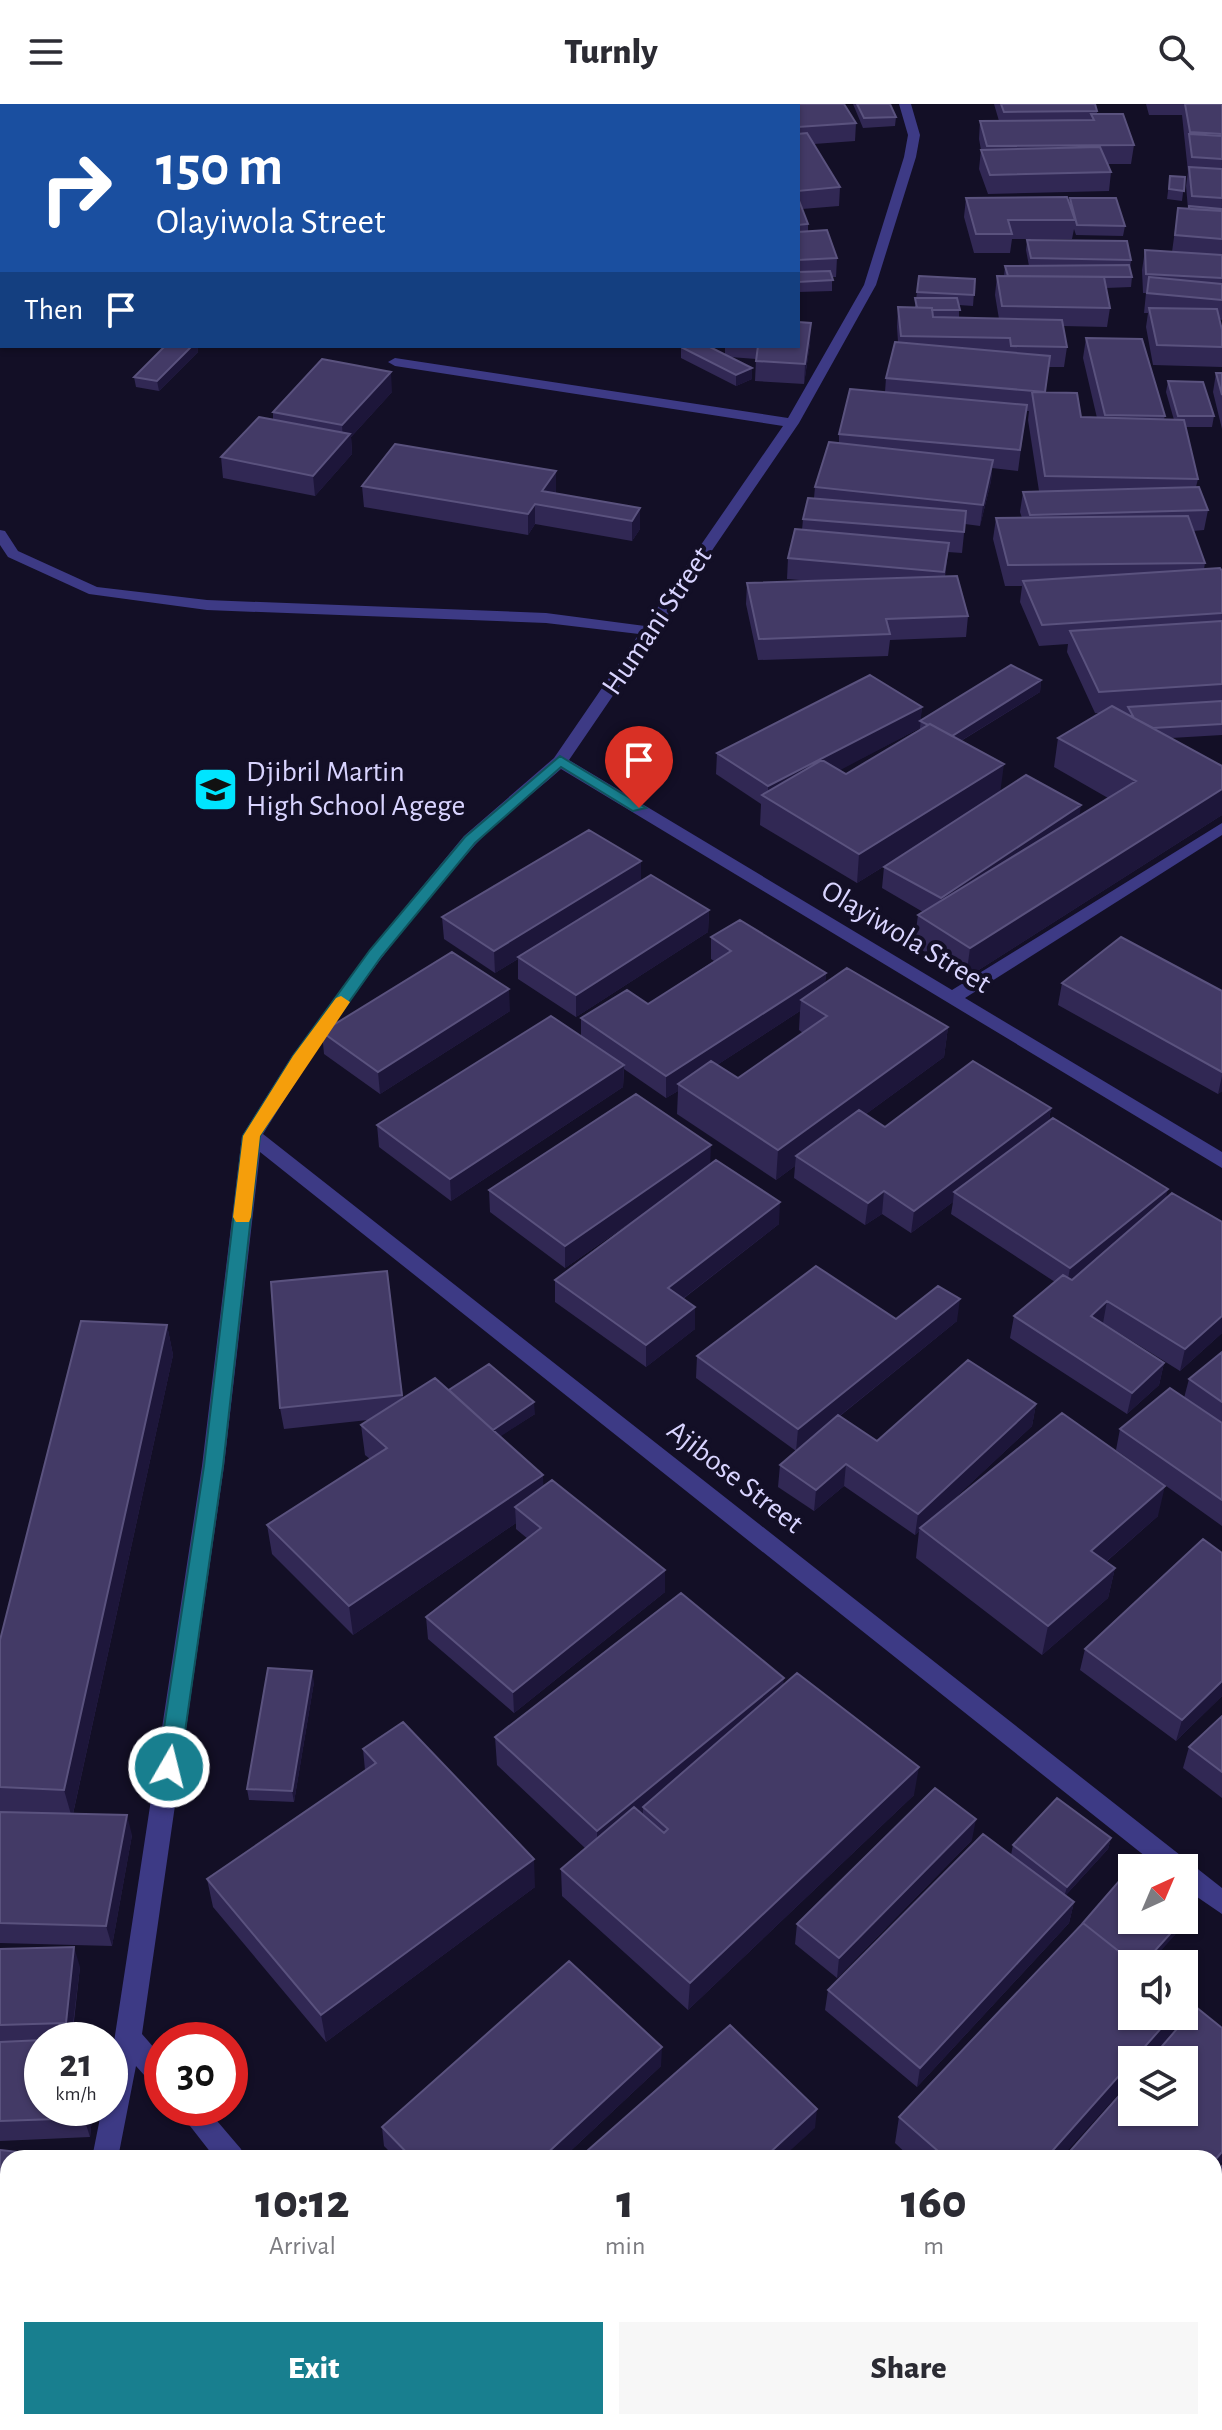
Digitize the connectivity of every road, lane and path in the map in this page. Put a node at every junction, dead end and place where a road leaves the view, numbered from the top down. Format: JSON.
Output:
{"nodes":[{"id":1,"x":905,"y":104,"type":"edge"},
{"id":2,"x":395,"y":362,"type":"dead end"},
{"id":3,"x":792,"y":423,"type":"junction"},
{"id":4,"x":0,"y":534,"type":"edge"},
{"id":5,"x":651,"y":631,"type":"junction"},
{"id":6,"x":560,"y":761,"type":"junction"},
{"id":7,"x":1222,"y":828,"type":"edge"},
{"id":8,"x":952,"y":998,"type":"junction"},
{"id":9,"x":252,"y":1136,"type":"junction"},
{"id":10,"x":1222,"y":1161,"type":"edge"},
{"id":11,"x":1160,"y":1854,"type":"edge"},
{"id":12,"x":1198,"y":1884,"type":"edge"},
{"id":13,"x":1222,"y":1903,"type":"edge"},
{"id":14,"x":129,"y":2038,"type":"junction"},
{"id":15,"x":144,"y":2055,"type":"edge"},
{"id":16,"x":204,"y":2126,"type":"edge"},
{"id":17,"x":107,"y":2150,"type":"edge"},
{"id":18,"x":225,"y":2150,"type":"edge"}],
"edges":[{"from":1,"to":3,"type":"street","name":"Humani Street"},
{"from":2,"to":3,"type":"street"},
{"from":3,"to":5,"type":"street","name":"Humani Street"},
{"from":4,"to":5,"type":"street"},
{"from":5,"to":6,"type":"street","name":"Humani Street"},
{"from":6,"to":8,"type":"street","name":"Olayiwola Street"},
{"from":6,"to":9,"type":"street","name":"Humani Street"},
{"from":7,"to":8,"type":"street"},
{"from":8,"to":10,"type":"street","name":"Olayiwola Street"},
{"from":9,"to":11,"type":"street","name":"Ajibose Street"},
{"from":9,"to":14,"type":"street","name":"Humani Street"},
{"from":12,"to":13,"type":"street"},
{"from":14,"to":15,"type":"street"},
{"from":14,"to":17,"type":"street","name":"Humani Street"},
{"from":16,"to":18,"type":"street"}]}
